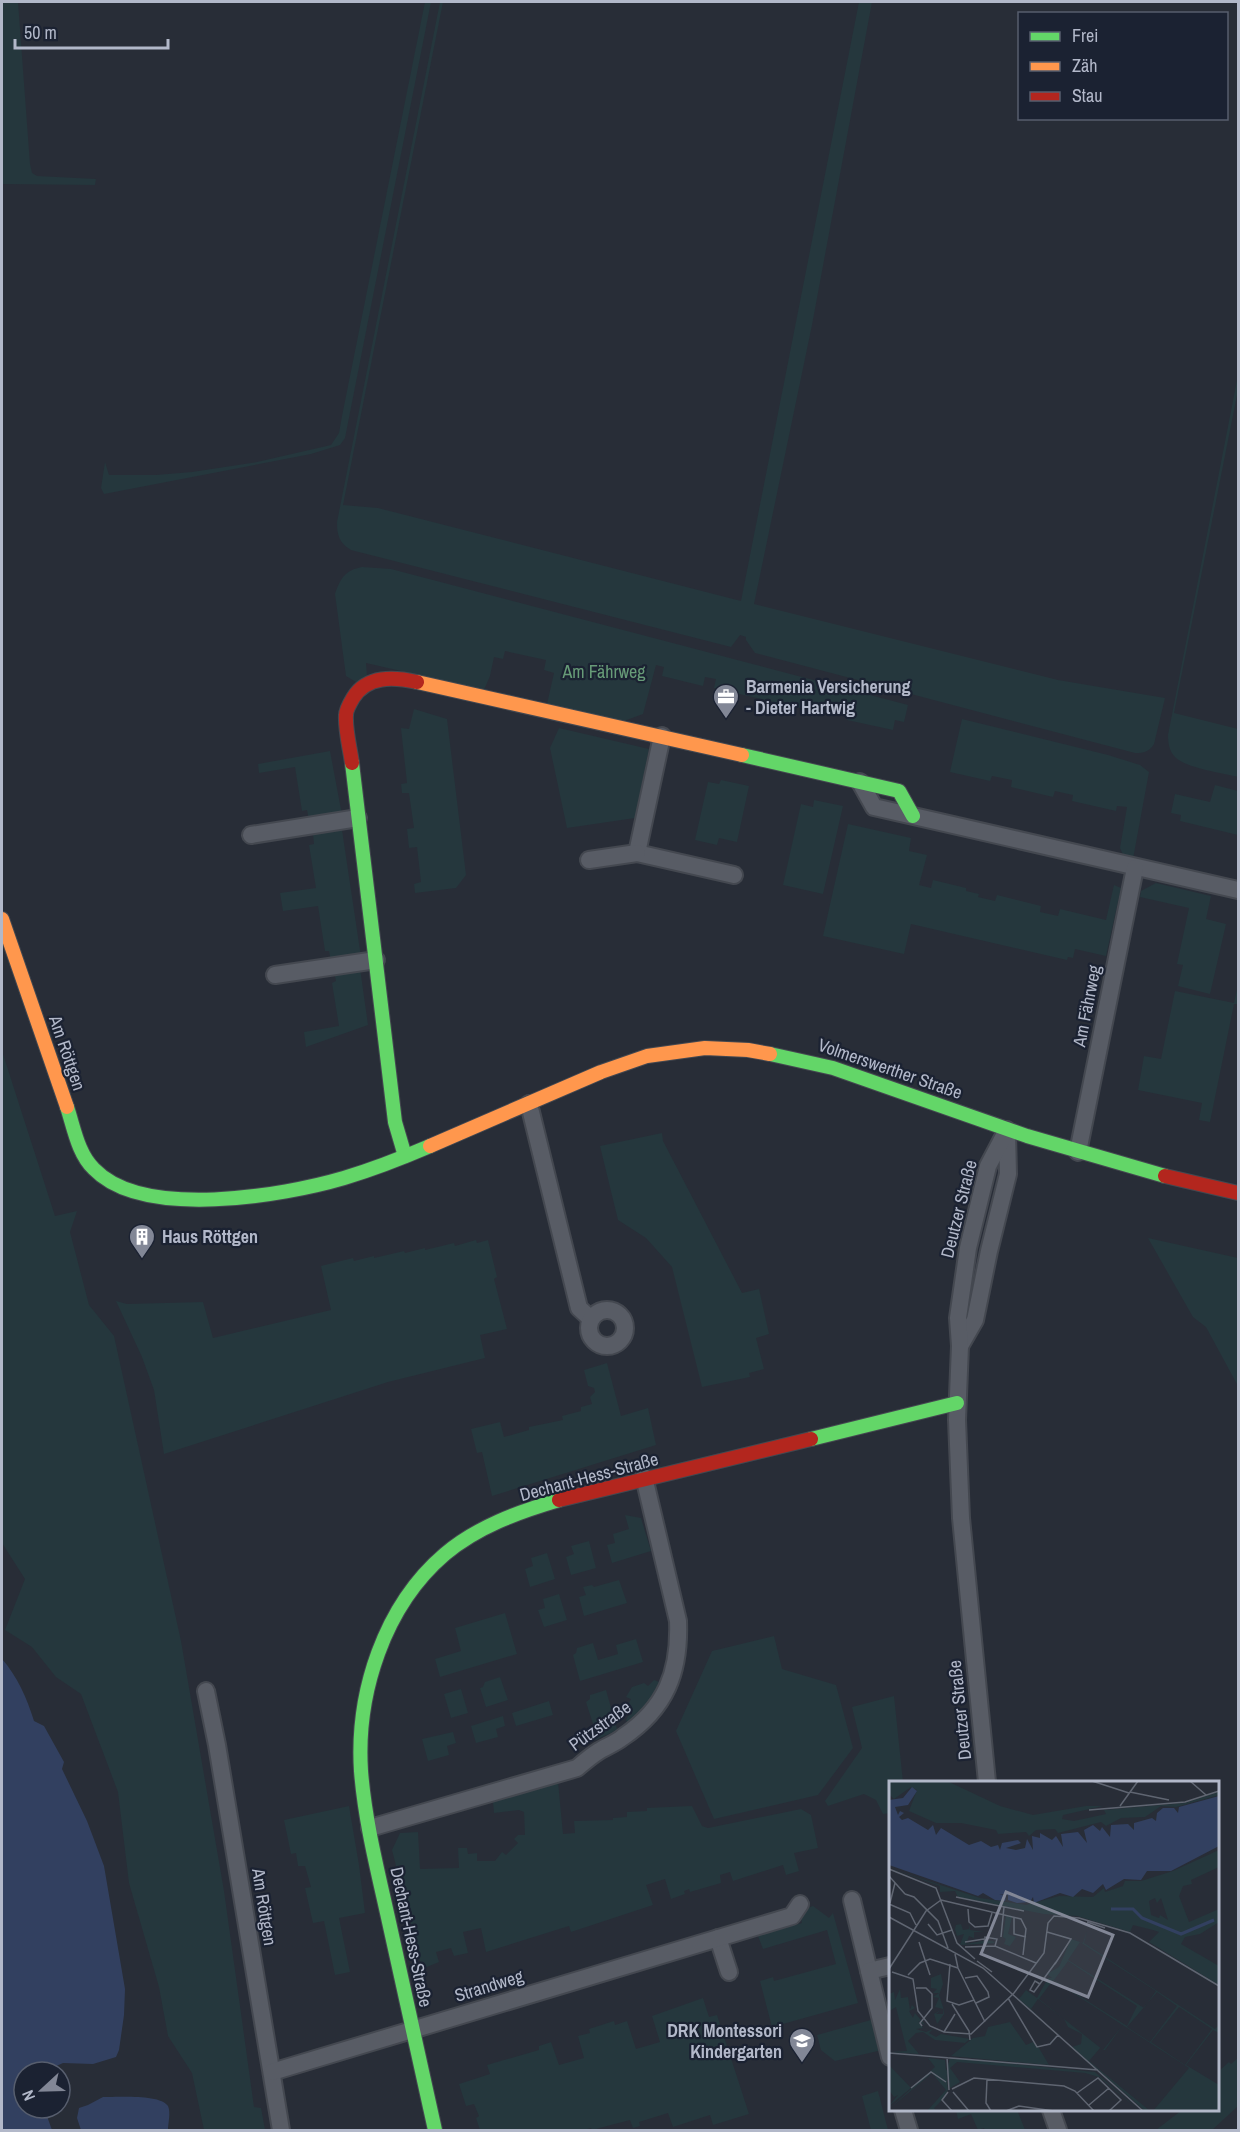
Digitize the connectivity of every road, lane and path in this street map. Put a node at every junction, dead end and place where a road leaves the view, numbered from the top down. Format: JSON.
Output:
{"nodes":[{"id":1,"x":662,"y":736,"type":"junction"},
{"id":2,"x":860,"y":782,"type":"joint"},
{"id":3,"x":358,"y":818,"type":"junction"},
{"id":4,"x":251,"y":836,"type":"dead end"},
{"id":5,"x":638,"y":853,"type":"junction"},
{"id":6,"x":589,"y":860,"type":"dead end"},
{"id":7,"x":1135,"y":868,"type":"junction"},
{"id":8,"x":734,"y":875,"type":"dead end"},
{"id":9,"x":1239,"y":890,"type":"edge"},
{"id":10,"x":2,"y":919,"type":"edge"},
{"id":11,"x":376,"y":960,"type":"junction"},
{"id":12,"x":275,"y":975,"type":"dead end"},
{"id":13,"x":529,"y":1104,"type":"junction"},
{"id":14,"x":1007,"y":1130,"type":"junction"},
{"id":15,"x":1078,"y":1152,"type":"junction"},
{"id":16,"x":405,"y":1156,"type":"junction"},
{"id":17,"x":116,"y":1186,"type":"joint"},
{"id":18,"x":1239,"y":1193,"type":"edge"},
{"id":19,"x":591,"y":1319,"type":"dead end"},
{"id":20,"x":957,"y":1403,"type":"junction"},
{"id":21,"x":644,"y":1477,"type":"junction"},
{"id":22,"x":206,"y":1691,"type":"dead end"},
{"id":23,"x":987,"y":1781,"type":"edge"},
{"id":24,"x":369,"y":1828,"type":"junction"},
{"id":25,"x":852,"y":1900,"type":"dead end"},
{"id":26,"x":800,"y":1904,"type":"dead end"},
{"id":27,"x":718,"y":1938,"type":"junction"},
{"id":28,"x":889,"y":1966,"type":"edge"},
{"id":29,"x":869,"y":1971,"type":"junction"},
{"id":30,"x":729,"y":1972,"type":"dead end"},
{"id":31,"x":412,"y":2030,"type":"junction"},
{"id":32,"x":889,"y":2049,"type":"edge"},
{"id":33,"x":272,"y":2072,"type":"junction"},
{"id":34,"x":904,"y":2111,"type":"edge"},
{"id":35,"x":1052,"y":2111,"type":"edge"},
{"id":36,"x":281,"y":2130,"type":"edge"},
{"id":37,"x":435,"y":2130,"type":"edge"},
{"id":38,"x":909,"y":2130,"type":"edge"},
{"id":39,"x":1058,"y":2130,"type":"edge"}],
"edges":[{"from":1,"to":2,"type":"street"},
{"from":1,"to":3,"type":"street"},
{"from":1,"to":5,"type":"street"},
{"from":2,"to":7,"type":"street"},
{"from":3,"to":4,"type":"street"},
{"from":3,"to":11,"type":"street"},
{"from":5,"to":6,"type":"street"},
{"from":5,"to":8,"type":"street"},
{"from":7,"to":9,"type":"street"},
{"from":7,"to":15,"type":"street","name":"Am Fährweg"},
{"from":10,"to":17,"type":"street","name":"Am Röttgen"},
{"from":11,"to":12,"type":"street"},
{"from":11,"to":16,"type":"street"},
{"from":13,"to":14,"type":"street","name":"Volmerswerther Straße"},
{"from":13,"to":16,"type":"street","name":"Volmerswerther Straße"},
{"from":13,"to":19,"type":"street"},
{"from":14,"to":15,"type":"street","name":"Volmerswerther Straße"},
{"from":14,"to":20,"type":"street","name":"Deutzer Straße"},
{"from":15,"to":18,"type":"street","name":"Volmerswerther Straße"},
{"from":16,"to":17,"type":"street","name":"Volmerswerther Straße"},
{"from":20,"to":21,"type":"street","name":"Dechant-Hess-Straße"},
{"from":20,"to":23,"type":"street","name":"Deutzer Straße"},
{"from":21,"to":24,"type":"street","name":"Dechant-Hess-Straße"},
{"from":21,"to":24,"type":"street","name":"Pützstraße"},
{"from":22,"to":33,"type":"street","name":"Am Röttgen"},
{"from":24,"to":31,"type":"street","name":"Dechant-Hess-Straße"},
{"from":25,"to":29,"type":"street"},
{"from":26,"to":27,"type":"street","name":"Strandweg"},
{"from":27,"to":30,"type":"street"},
{"from":27,"to":31,"type":"street","name":"Strandweg"},
{"from":28,"to":29,"type":"street"},
{"from":29,"to":32,"type":"street"},
{"from":31,"to":33,"type":"street","name":"Strandweg"},
{"from":31,"to":37,"type":"street","name":"Dechant-Hess-Straße"},
{"from":33,"to":36,"type":"street","name":"Am Röttgen"},
{"from":34,"to":38,"type":"street"},
{"from":35,"to":39,"type":"street"}]}
